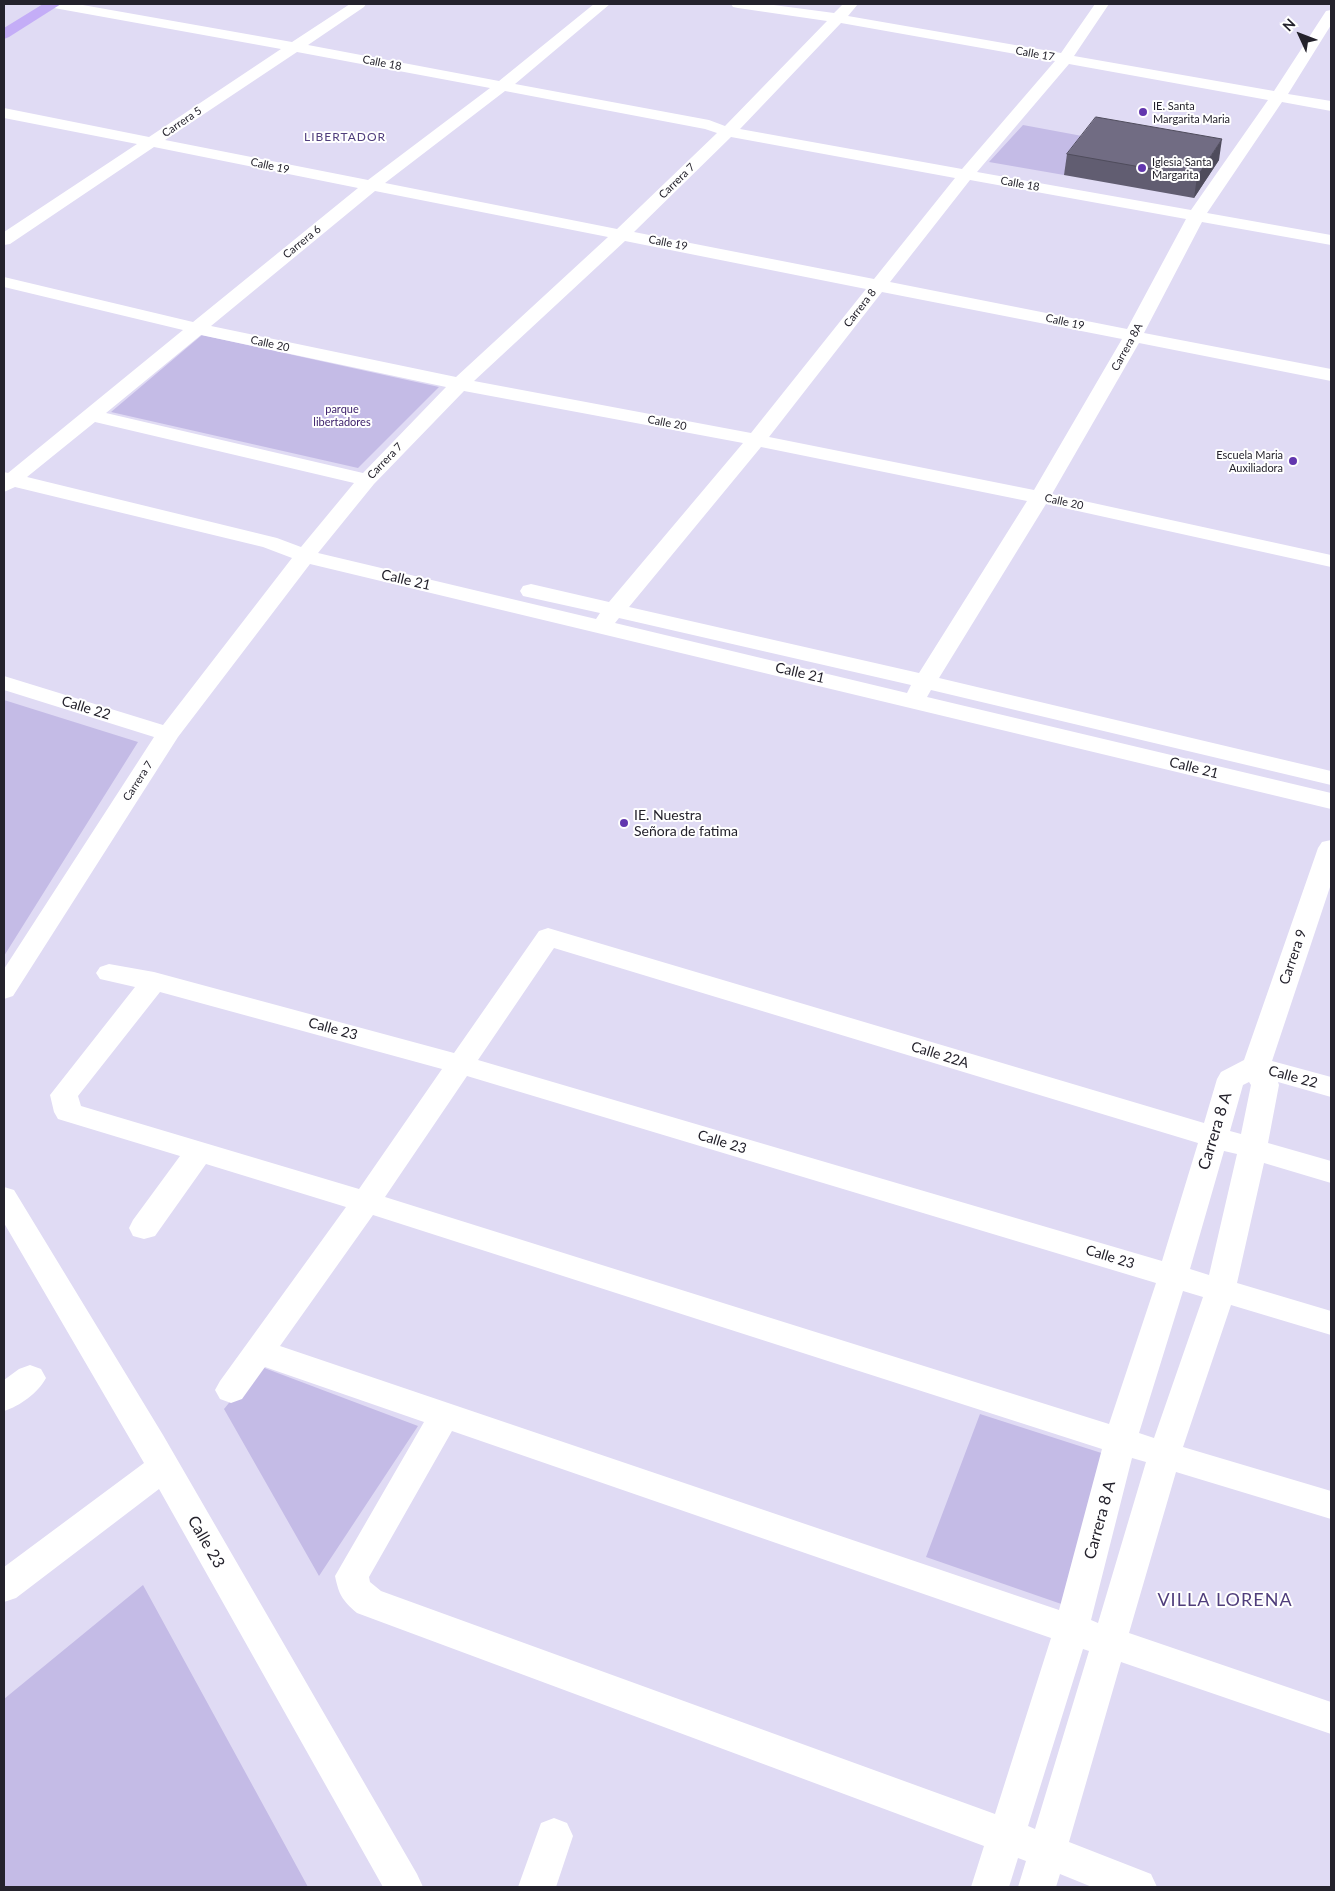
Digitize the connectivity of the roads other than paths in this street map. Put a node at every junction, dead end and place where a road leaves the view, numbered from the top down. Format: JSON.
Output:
{"nodes":[{"id":1,"x":54,"y":4,"type":"edge"},
{"id":2,"x":359,"y":4,"type":"edge"},
{"id":3,"x":604,"y":4,"type":"edge"},
{"id":4,"x":738,"y":4,"type":"edge"},
{"id":5,"x":851,"y":4,"type":"edge"},
{"id":6,"x":1102,"y":4,"type":"edge"},
{"id":7,"x":1331,"y":14,"type":"edge"},
{"id":8,"x":836,"y":18,"type":"junction"},
{"id":9,"x":4,"y":34,"type":"edge"},
{"id":10,"x":296,"y":46,"type":"junction"},
{"id":11,"x":1064,"y":60,"type":"junction"},
{"id":12,"x":501,"y":86,"type":"junction"},
{"id":13,"x":1278,"y":97,"type":"junction"},
{"id":14,"x":1331,"y":106,"type":"edge"},
{"id":15,"x":4,"y":113,"type":"edge"},
{"id":16,"x":732,"y":128,"type":"junction"},
{"id":17,"x":153,"y":142,"type":"junction"},
{"id":18,"x":970,"y":170,"type":"junction"},
{"id":19,"x":371,"y":186,"type":"junction"},
{"id":20,"x":1199,"y":211,"type":"junction"},
{"id":21,"x":1331,"y":230,"type":"edge"},
{"id":22,"x":622,"y":234,"type":"junction"},
{"id":23,"x":4,"y":240,"type":"edge"},
{"id":24,"x":1331,"y":240,"type":"edge"},
{"id":25,"x":4,"y":282,"type":"edge"},
{"id":26,"x":879,"y":284,"type":"junction"},
{"id":27,"x":196,"y":328,"type":"junction"},
{"id":28,"x":1133,"y":336,"type":"junction"},
{"id":29,"x":1331,"y":375,"type":"edge"},
{"id":30,"x":460,"y":384,"type":"junction"},
{"id":31,"x":90,"y":415,"type":"junction"},
{"id":32,"x":756,"y":440,"type":"junction"},
{"id":33,"x":367,"y":480,"type":"junction"},
{"id":34,"x":6,"y":481,"type":"edge"},
{"id":35,"x":1040,"y":497,"type":"junction"},
{"id":36,"x":310,"y":550,"type":"junction"},
{"id":37,"x":1331,"y":561,"type":"edge"},
{"id":38,"x":608,"y":618,"type":"junction"},
{"id":39,"x":4,"y":682,"type":"edge"},
{"id":40,"x":919,"y":691,"type":"junction"},
{"id":41,"x":168,"y":734,"type":"junction"},
{"id":42,"x":1331,"y":778,"type":"edge"},
{"id":43,"x":1331,"y":801,"type":"edge"},
{"id":44,"x":1331,"y":848,"type":"edge"},
{"id":45,"x":109,"y":973,"type":"dead end"},
{"id":46,"x":154,"y":981,"type":"junction"},
{"id":47,"x":4,"y":990,"type":"edge"},
{"id":48,"x":459,"y":1064,"type":"junction"},
{"id":49,"x":1256,"y":1066,"type":"junction"},
{"id":50,"x":1331,"y":1087,"type":"edge"},
{"id":51,"x":1213,"y":1136,"type":"junction"},
{"id":52,"x":1254,"y":1147,"type":"junction"},
{"id":53,"x":199,"y":1152,"type":"junction"},
{"id":54,"x":1331,"y":1172,"type":"edge"},
{"id":55,"x":4,"y":1198,"type":"edge"},
{"id":56,"x":366,"y":1202,"type":"junction"},
{"id":57,"x":144,"y":1228,"type":"dead end"},
{"id":58,"x":1173,"y":1276,"type":"junction"},
{"id":59,"x":1220,"y":1291,"type":"junction"},
{"id":60,"x":1331,"y":1323,"type":"edge"},
{"id":61,"x":259,"y":1352,"type":"junction"},
{"id":62,"x":30,"y":1378,"type":"dead end"},
{"id":63,"x":231,"y":1390,"type":"dead end"},
{"id":64,"x":4,"y":1398,"type":"edge"},
{"id":65,"x":445,"y":1415,"type":"junction"},
{"id":66,"x":1120,"y":1441,"type":"junction"},
{"id":67,"x":1165,"y":1453,"type":"junction"},
{"id":68,"x":163,"y":1467,"type":"junction"},
{"id":69,"x":1331,"y":1504,"type":"edge"},
{"id":70,"x":4,"y":1587,"type":"edge"},
{"id":71,"x":1071,"y":1631,"type":"junction"},
{"id":72,"x":1110,"y":1642,"type":"junction"},
{"id":73,"x":1331,"y":1718,"type":"edge"},
{"id":74,"x":554,"y":1836,"type":"dead end"},
{"id":75,"x":1006,"y":1836,"type":"junction"},
{"id":76,"x":1047,"y":1851,"type":"junction"},
{"id":77,"x":404,"y":1887,"type":"edge"},
{"id":78,"x":537,"y":1887,"type":"edge"},
{"id":79,"x":990,"y":1887,"type":"edge"},
{"id":80,"x":1037,"y":1887,"type":"edge"},
{"id":81,"x":1138,"y":1887,"type":"edge"}],
"edges":[{"from":1,"to":9,"type":"main road"},
{"from":1,"to":10,"type":"street","name":"Calle 18"},
{"from":2,"to":10,"type":"street","name":"Carrera 5"},
{"from":3,"to":12,"type":"street","name":"Carrera 6"},
{"from":4,"to":8,"type":"street","name":"Calle 17"},
{"from":5,"to":8,"type":"street","name":"Carrera 7"},
{"from":6,"to":11,"type":"street","name":"Carrera 8"},
{"from":7,"to":13,"type":"street","name":"Carrera 8A"},
{"from":8,"to":11,"type":"street","name":"Calle 17"},
{"from":8,"to":16,"type":"street","name":"Carrera 7"},
{"from":10,"to":12,"type":"street","name":"Calle 18"},
{"from":10,"to":17,"type":"street","name":"Carrera 5"},
{"from":11,"to":13,"type":"street","name":"Calle 17"},
{"from":11,"to":18,"type":"street","name":"Carrera 8"},
{"from":12,"to":16,"type":"street","name":"Calle 18"},
{"from":12,"to":19,"type":"street","name":"Carrera 6"},
{"from":13,"to":14,"type":"street","name":"Calle 17"},
{"from":13,"to":20,"type":"street","name":"Carrera 8A"},
{"from":15,"to":17,"type":"street","name":"Calle 19"},
{"from":16,"to":18,"type":"street","name":"Calle 18"},
{"from":16,"to":22,"type":"street","name":"Carrera 7"},
{"from":17,"to":19,"type":"street","name":"Calle 19"},
{"from":17,"to":23,"type":"street","name":"Carrera 5"},
{"from":18,"to":20,"type":"street","name":"Calle 18"},
{"from":18,"to":26,"type":"street","name":"Carrera 8"},
{"from":19,"to":22,"type":"street","name":"Calle 19"},
{"from":19,"to":27,"type":"street","name":"Carrera 6"},
{"from":20,"to":21,"type":"street","name":"Calle 18"},
{"from":20,"to":24,"type":"street","name":"Calle 18"},
{"from":20,"to":28,"type":"street","name":"Carrera 8A"},
{"from":22,"to":26,"type":"street","name":"Calle 19"},
{"from":22,"to":30,"type":"street","name":"Carrera 7"},
{"from":25,"to":27,"type":"street","name":"Calle 20"},
{"from":26,"to":28,"type":"street","name":"Calle 19"},
{"from":26,"to":32,"type":"street","name":"Carrera 8"},
{"from":27,"to":30,"type":"street","name":"Calle 20"},
{"from":27,"to":31,"type":"street","name":"Carrera 6"},
{"from":28,"to":29,"type":"street","name":"Calle 19"},
{"from":28,"to":35,"type":"street","name":"Carrera 8A"},
{"from":30,"to":32,"type":"street","name":"Calle 20"},
{"from":30,"to":33,"type":"street","name":"Carrera 7"},
{"from":31,"to":33,"type":"street"},
{"from":31,"to":34,"type":"street","name":"Carrera 6"},
{"from":32,"to":35,"type":"street","name":"Calle 20"},
{"from":32,"to":38,"type":"street","name":"Carrera 8"},
{"from":33,"to":36,"type":"street","name":"Carrera 7"},
{"from":34,"to":36,"type":"street","name":"Calle 21"},
{"from":35,"to":37,"type":"street","name":"Calle 20"},
{"from":35,"to":40,"type":"street","name":"Carrera 8A"},
{"from":36,"to":38,"type":"street","name":"Calle 21"},
{"from":36,"to":41,"type":"street","name":"Carrera 7"},
{"from":38,"to":40,"type":"street","name":"Calle 21"},
{"from":39,"to":41,"type":"street","name":"Calle 22"},
{"from":40,"to":42,"type":"street","name":"Calle 21"},
{"from":40,"to":43,"type":"street","name":"Calle 21"},
{"from":41,"to":47,"type":"street","name":"Carrera 7"},
{"from":44,"to":49,"type":"street","name":"Carrera 9"},
{"from":45,"to":46,"type":"street","name":"Calle 23"},
{"from":46,"to":48,"type":"street","name":"Calle 23"},
{"from":46,"to":53,"type":"street"},
{"from":48,"to":51,"type":"street","name":"Calle 22A"},
{"from":48,"to":56,"type":"street"},
{"from":48,"to":58,"type":"street","name":"Calle 23"},
{"from":49,"to":50,"type":"street","name":"Calle 22"},
{"from":49,"to":51,"type":"street","name":"Carrera 8 A"},
{"from":49,"to":52,"type":"street"},
{"from":51,"to":52,"type":"street","name":"Calle 22A"},
{"from":51,"to":58,"type":"street","name":"Carrera 8 A"},
{"from":52,"to":54,"type":"street","name":"Calle 22A"},
{"from":52,"to":59,"type":"street"},
{"from":53,"to":56,"type":"street"},
{"from":53,"to":57,"type":"street"},
{"from":55,"to":68,"type":"street","name":"Calle 23"},
{"from":56,"to":61,"type":"street"},
{"from":56,"to":66,"type":"street"},
{"from":58,"to":59,"type":"street","name":"Calle 23"},
{"from":58,"to":66,"type":"street","name":"Carrera 8 A"},
{"from":59,"to":60,"type":"street","name":"Calle 23"},
{"from":59,"to":67,"type":"street"},
{"from":61,"to":63,"type":"street"},
{"from":61,"to":65,"type":"street"},
{"from":62,"to":64,"type":"street"},
{"from":65,"to":71,"type":"street"},
{"from":65,"to":75,"type":"street"},
{"from":66,"to":67,"type":"street"},
{"from":66,"to":71,"type":"street","name":"Carrera 8 A"},
{"from":67,"to":69,"type":"street"},
{"from":67,"to":72,"type":"street"},
{"from":68,"to":70,"type":"street"},
{"from":68,"to":77,"type":"street","name":"Calle 23"},
{"from":71,"to":72,"type":"street"},
{"from":71,"to":75,"type":"street","name":"Carrera 8 A"},
{"from":72,"to":73,"type":"street"},
{"from":72,"to":76,"type":"street"},
{"from":74,"to":78,"type":"street"},
{"from":75,"to":76,"type":"street"},
{"from":75,"to":79,"type":"street","name":"Carrera 8 A"},
{"from":76,"to":80,"type":"street"},
{"from":76,"to":81,"type":"street"}]}
